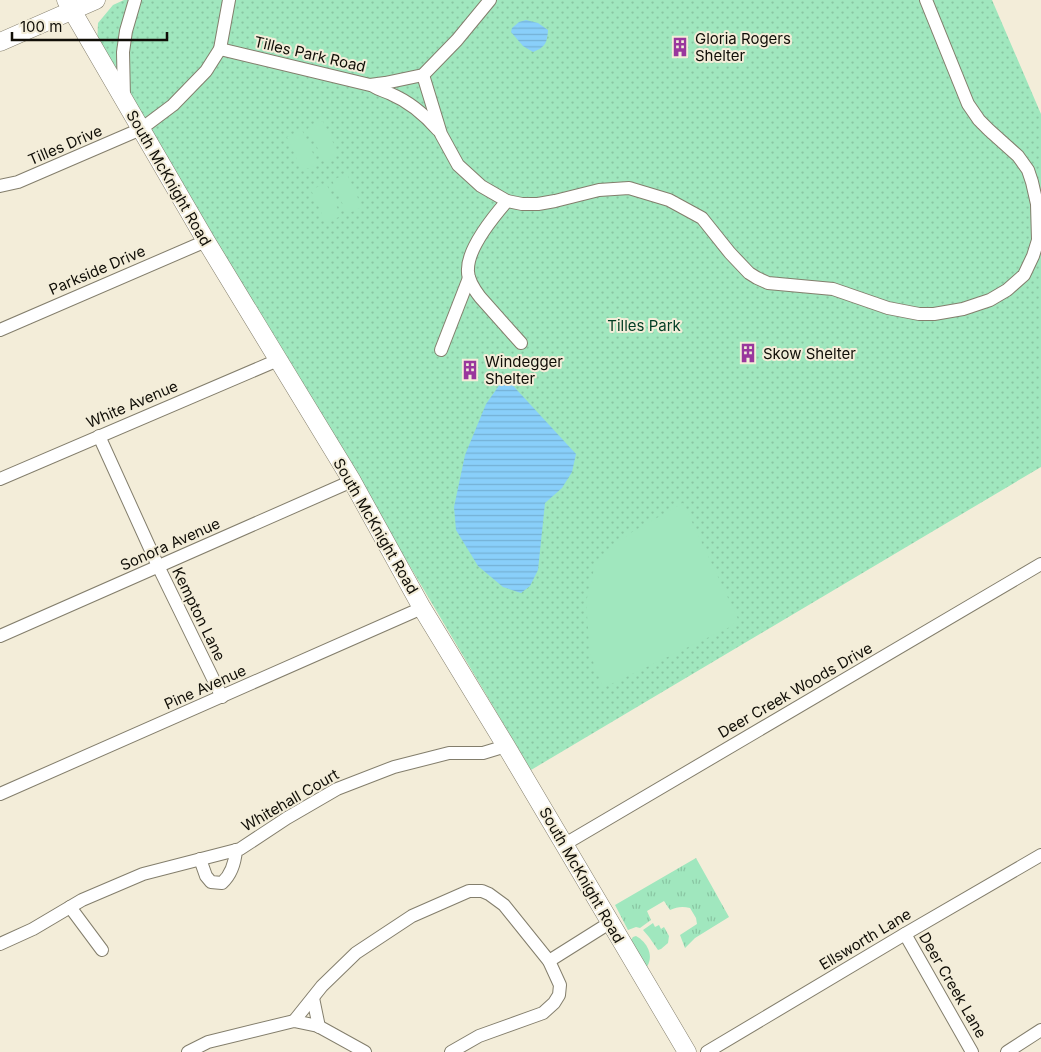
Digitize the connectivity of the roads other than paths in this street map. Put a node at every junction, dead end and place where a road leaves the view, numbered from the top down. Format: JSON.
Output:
{"nodes":[{"id":1,"x":96,"y":0,"type":"edge"},
{"id":2,"x":135,"y":0,"type":"edge"},
{"id":3,"x":229,"y":0,"type":"edge"},
{"id":4,"x":490,"y":0,"type":"edge"},
{"id":5,"x":926,"y":0,"type":"edge"},
{"id":6,"x":69,"y":5,"type":"edge"},
{"id":7,"x":0,"y":42,"type":"edge"},
{"id":8,"x":220,"y":49,"type":"junction"},
{"id":9,"x":423,"y":75,"type":"junction"},
{"id":10,"x":370,"y":85,"type":"junction"},
{"id":11,"x":124,"y":100,"type":"junction"},
{"id":12,"x":141,"y":130,"type":"junction"},
{"id":13,"x":441,"y":134,"type":"junction"},
{"id":14,"x":0,"y":186,"type":"edge"},
{"id":15,"x":507,"y":201,"type":"junction"},
{"id":16,"x":206,"y":241,"type":"junction"},
{"id":17,"x":469,"y":278,"type":"junction"},
{"id":18,"x":0,"y":330,"type":"edge"},
{"id":19,"x":521,"y":343,"type":"dead end"},
{"id":20,"x":441,"y":350,"type":"dead end"},
{"id":21,"x":278,"y":360,"type":"junction"},
{"id":22,"x":99,"y":436,"type":"junction"},
{"id":23,"x":0,"y":479,"type":"edge"},
{"id":24,"x":352,"y":481,"type":"junction"},
{"id":25,"x":1041,"y":564,"type":"edge"},
{"id":26,"x":158,"y":566,"type":"junction"},
{"id":27,"x":422,"y":608,"type":"junction"},
{"id":28,"x":0,"y":636,"type":"edge"},
{"id":29,"x":222,"y":697,"type":"junction"},
{"id":30,"x":506,"y":746,"type":"junction"},
{"id":31,"x":0,"y":794,"type":"edge"},
{"id":32,"x":565,"y":844,"type":"junction"},
{"id":33,"x":236,"y":850,"type":"junction"},
{"id":34,"x":1041,"y":855,"type":"edge"},
{"id":35,"x":200,"y":859,"type":"junction"},
{"id":36,"x":70,"y":907,"type":"junction"},
{"id":37,"x":611,"y":922,"type":"junction"},
{"id":38,"x":905,"y":934,"type":"junction"},
{"id":39,"x":0,"y":944,"type":"edge"},
{"id":40,"x":102,"y":950,"type":"dead end"},
{"id":41,"x":550,"y":961,"type":"junction"},
{"id":42,"x":313,"y":998,"type":"junction"},
{"id":43,"x":294,"y":1021,"type":"junction"},
{"id":44,"x":319,"y":1027,"type":"junction"},
{"id":45,"x":1041,"y":1030,"type":"edge"},
{"id":46,"x":188,"y":1052,"type":"edge"},
{"id":47,"x":364,"y":1052,"type":"edge"},
{"id":48,"x":451,"y":1052,"type":"edge"},
{"id":49,"x":687,"y":1052,"type":"edge"},
{"id":50,"x":707,"y":1052,"type":"edge"},
{"id":51,"x":972,"y":1052,"type":"edge"},
{"id":52,"x":1007,"y":1052,"type":"edge"}],
"edges":[{"from":1,"to":6,"type":"main road"},
{"from":2,"to":11,"type":"street"},
{"from":3,"to":8,"type":"street"},
{"from":4,"to":9,"type":"street"},
{"from":5,"to":15,"type":"street"},
{"from":6,"to":7,"type":"main road"},
{"from":6,"to":11,"type":"main road","name":"South McKnight Road"},
{"from":8,"to":10,"type":"street","name":"Tilles Park Road"},
{"from":8,"to":12,"type":"street"},
{"from":9,"to":10,"type":"street","name":"Tilles Park Road"},
{"from":9,"to":13,"type":"street"},
{"from":10,"to":13,"type":"street"},
{"from":11,"to":12,"type":"main road","name":"South McKnight Road"},
{"from":12,"to":14,"type":"street","name":"Tilles Drive"},
{"from":12,"to":16,"type":"main road","name":"South McKnight Road"},
{"from":13,"to":15,"type":"street"},
{"from":15,"to":17,"type":"street"},
{"from":16,"to":18,"type":"street","name":"Parkside Drive"},
{"from":16,"to":21,"type":"main road","name":"South McKnight Road"},
{"from":17,"to":19,"type":"street"},
{"from":17,"to":20,"type":"street"},
{"from":21,"to":22,"type":"street","name":"White Avenue"},
{"from":21,"to":24,"type":"main road","name":"South McKnight Road"},
{"from":22,"to":23,"type":"street","name":"White Avenue"},
{"from":22,"to":26,"type":"street","name":"Kempton Lane"},
{"from":24,"to":26,"type":"street","name":"Sonora Avenue"},
{"from":24,"to":27,"type":"main road","name":"South McKnight Road"},
{"from":25,"to":32,"type":"street","name":"Deer Creek Woods Drive"},
{"from":26,"to":28,"type":"street","name":"Sonora Avenue"},
{"from":26,"to":29,"type":"street","name":"Kempton Lane"},
{"from":27,"to":29,"type":"street","name":"Pine Avenue"},
{"from":27,"to":30,"type":"main road","name":"South McKnight Road"},
{"from":29,"to":31,"type":"street","name":"Pine Avenue"},
{"from":30,"to":32,"type":"main road","name":"South McKnight Road"},
{"from":30,"to":33,"type":"street","name":"Whitehall Court"},
{"from":32,"to":37,"type":"main road","name":"South McKnight Road"},
{"from":33,"to":35,"type":"street","name":"Whitehall Court"},
{"from":33,"to":35,"type":"street","name":"Whitehall Court"},
{"from":34,"to":38,"type":"street","name":"Ellsworth Lane"},
{"from":35,"to":36,"type":"street","name":"Whitehall Court"},
{"from":36,"to":39,"type":"street","name":"Whitehall Court"},
{"from":36,"to":40,"type":"street"},
{"from":37,"to":41,"type":"street"},
{"from":37,"to":49,"type":"main road","name":"South McKnight Road"},
{"from":38,"to":50,"type":"street","name":"Ellsworth Lane"},
{"from":38,"to":51,"type":"street","name":"Deer Creek Lane"},
{"from":41,"to":42,"type":"street"},
{"from":41,"to":48,"type":"street"},
{"from":42,"to":43,"type":"street"},
{"from":42,"to":44,"type":"street"},
{"from":43,"to":44,"type":"street"},
{"from":43,"to":46,"type":"street"},
{"from":44,"to":47,"type":"street"},
{"from":45,"to":52,"type":"street"}]}
